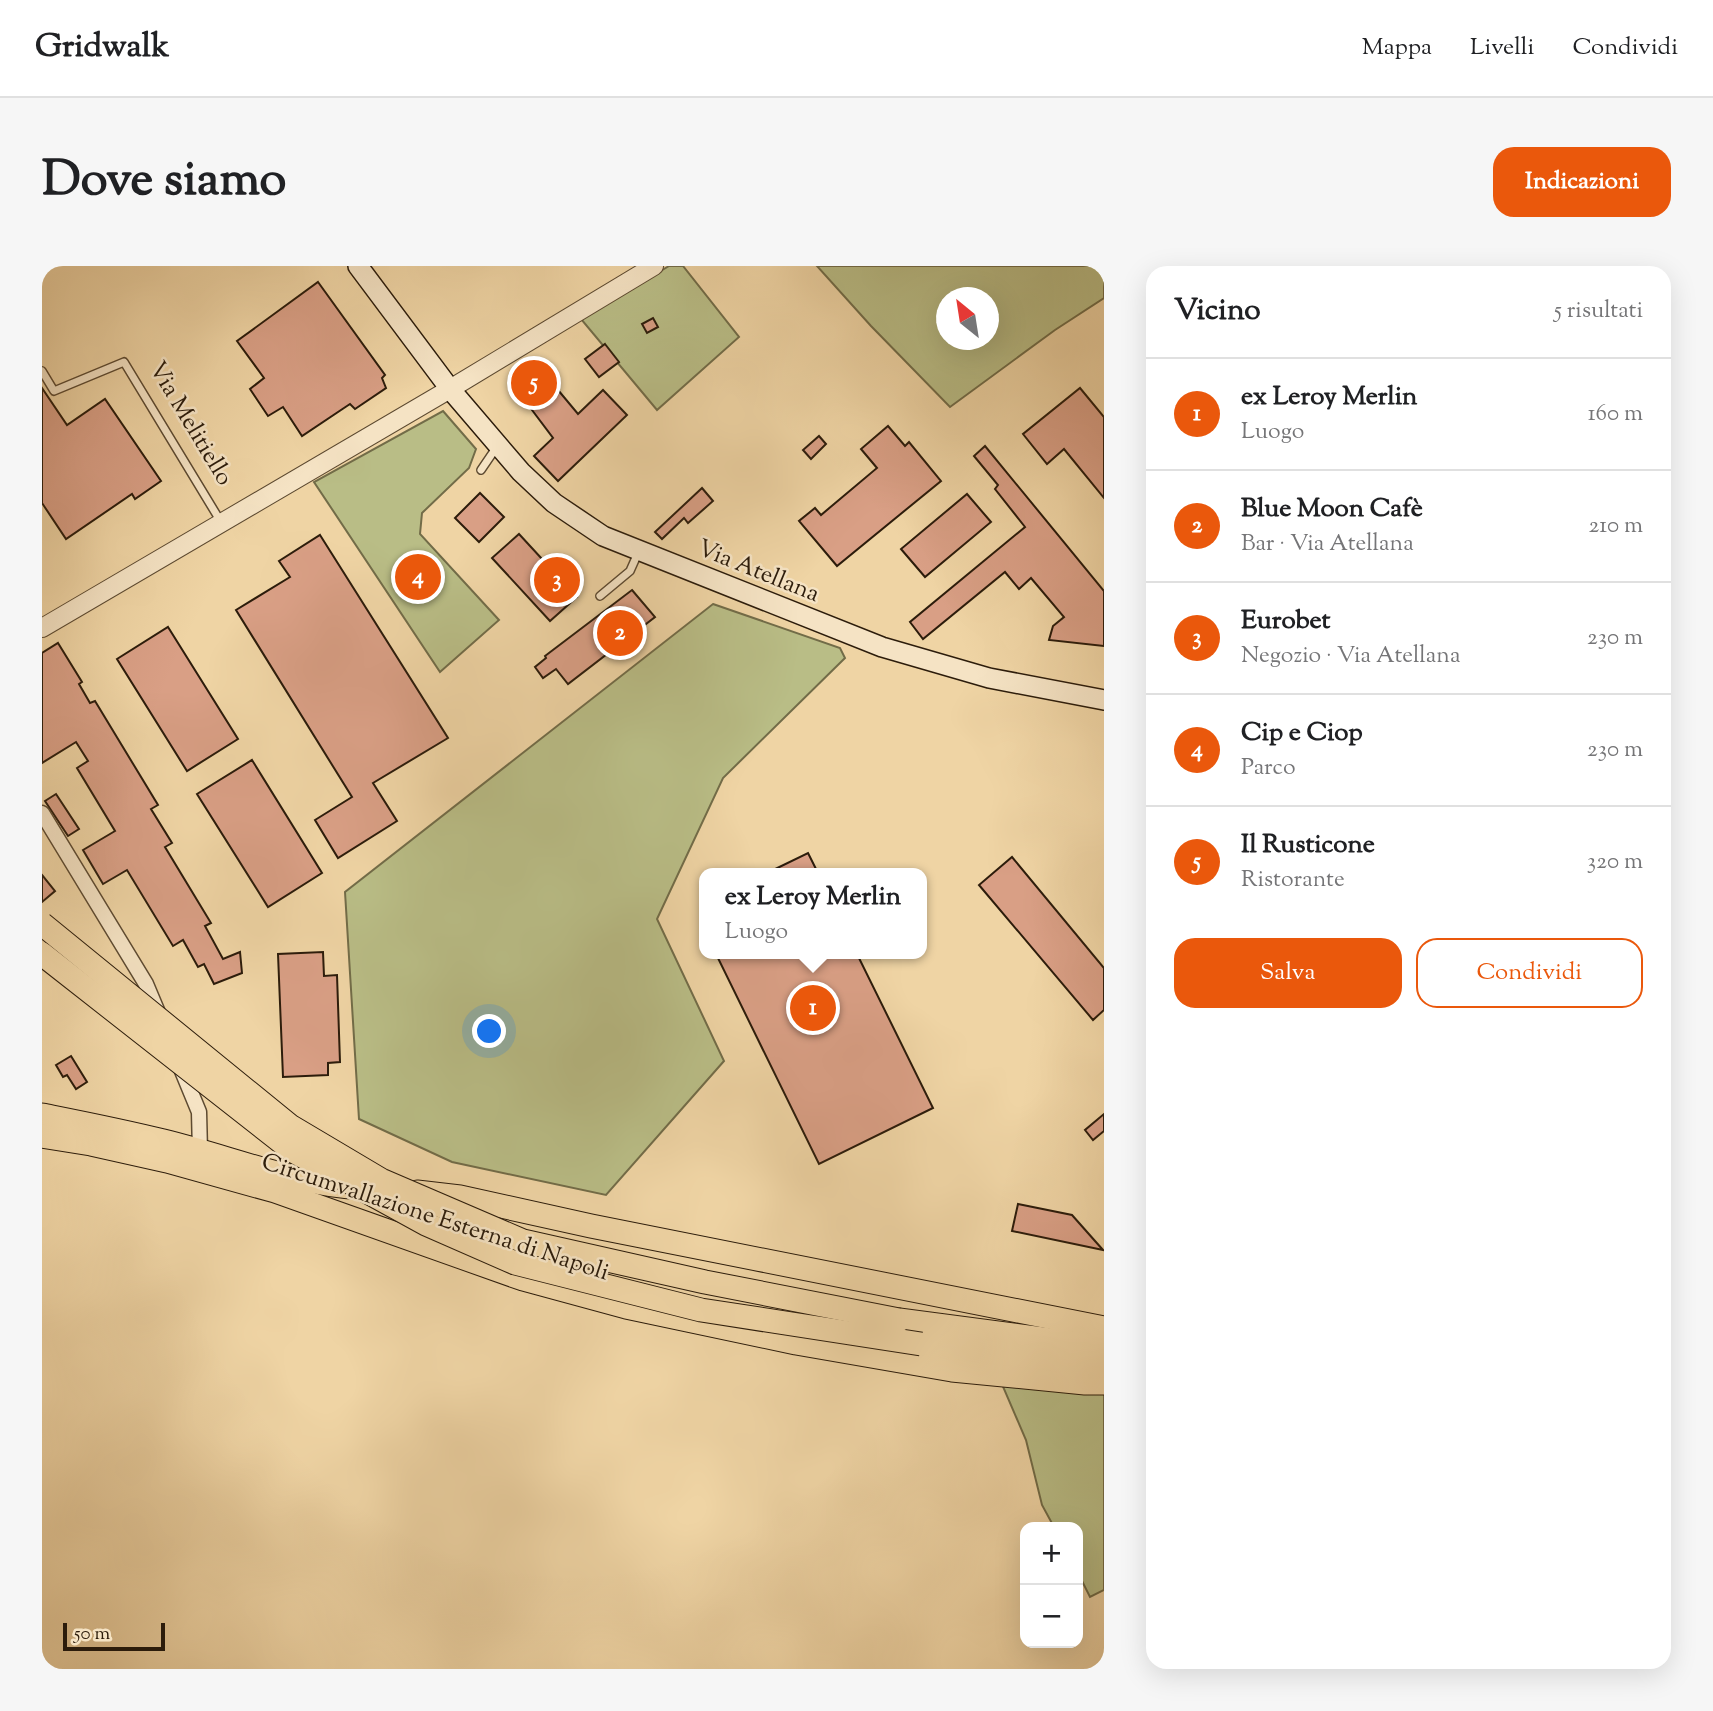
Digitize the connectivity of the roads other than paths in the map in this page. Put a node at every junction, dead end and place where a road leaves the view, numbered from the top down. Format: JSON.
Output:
{"nodes":[{"id":1,"x":358,"y":266,"type":"edge"},
{"id":2,"x":654,"y":266,"type":"edge"},
{"id":3,"x":42,"y":371,"type":"edge"},
{"id":4,"x":450,"y":389,"type":"junction"},
{"id":5,"x":498,"y":445,"type":"junction"},
{"id":6,"x":481,"y":470,"type":"dead end"},
{"id":7,"x":221,"y":523,"type":"junction"},
{"id":8,"x":639,"y":551,"type":"junction"},
{"id":9,"x":600,"y":596,"type":"dead end"},
{"id":10,"x":42,"y":628,"type":"edge"},
{"id":11,"x":1104,"y":701,"type":"edge"},
{"id":12,"x":42,"y":813,"type":"edge"},
{"id":13,"x":42,"y":924,"type":"edge"},
{"id":14,"x":42,"y":954,"type":"edge"},
{"id":15,"x":42,"y":1115,"type":"edge"},
{"id":16,"x":42,"y":1136,"type":"edge"},
{"id":17,"x":200,"y":1152,"type":"junction"},
{"id":18,"x":1104,"y":1328,"type":"edge"},
{"id":19,"x":1104,"y":1347,"type":"edge"},
{"id":20,"x":1104,"y":1364,"type":"edge"},
{"id":21,"x":1104,"y":1383,"type":"edge"}],
"edges":[{"from":1,"to":4,"type":"main road","name":"Via Atellana"},
{"from":2,"to":4,"type":"street","name":"Via Melitiello"},
{"from":3,"to":7,"type":"lane","name":"Via Melitiello"},
{"from":4,"to":5,"type":"main road","name":"Via Atellana"},
{"from":4,"to":7,"type":"street","name":"Via Melitiello"},
{"from":5,"to":6,"type":"lane"},
{"from":5,"to":8,"type":"main road","name":"Via Atellana"},
{"from":7,"to":10,"type":"street","name":"Via Melitiello"},
{"from":8,"to":9,"type":"lane"},
{"from":8,"to":11,"type":"main road","name":"Via Atellana"},
{"from":12,"to":17,"type":"street"},
{"from":13,"to":19,"type":"highway","bridge":true},
{"from":14,"to":20,"type":"highway","bridge":true},
{"from":15,"to":17,"type":"highway","name":"Circumvallazione Esterna di Napoli"},
{"from":16,"to":21,"type":"highway","name":"Circumvallazione Esterna di Napoli"},
{"from":17,"to":18,"type":"highway","name":"Circumvallazione Esterna di Napoli"}]}
